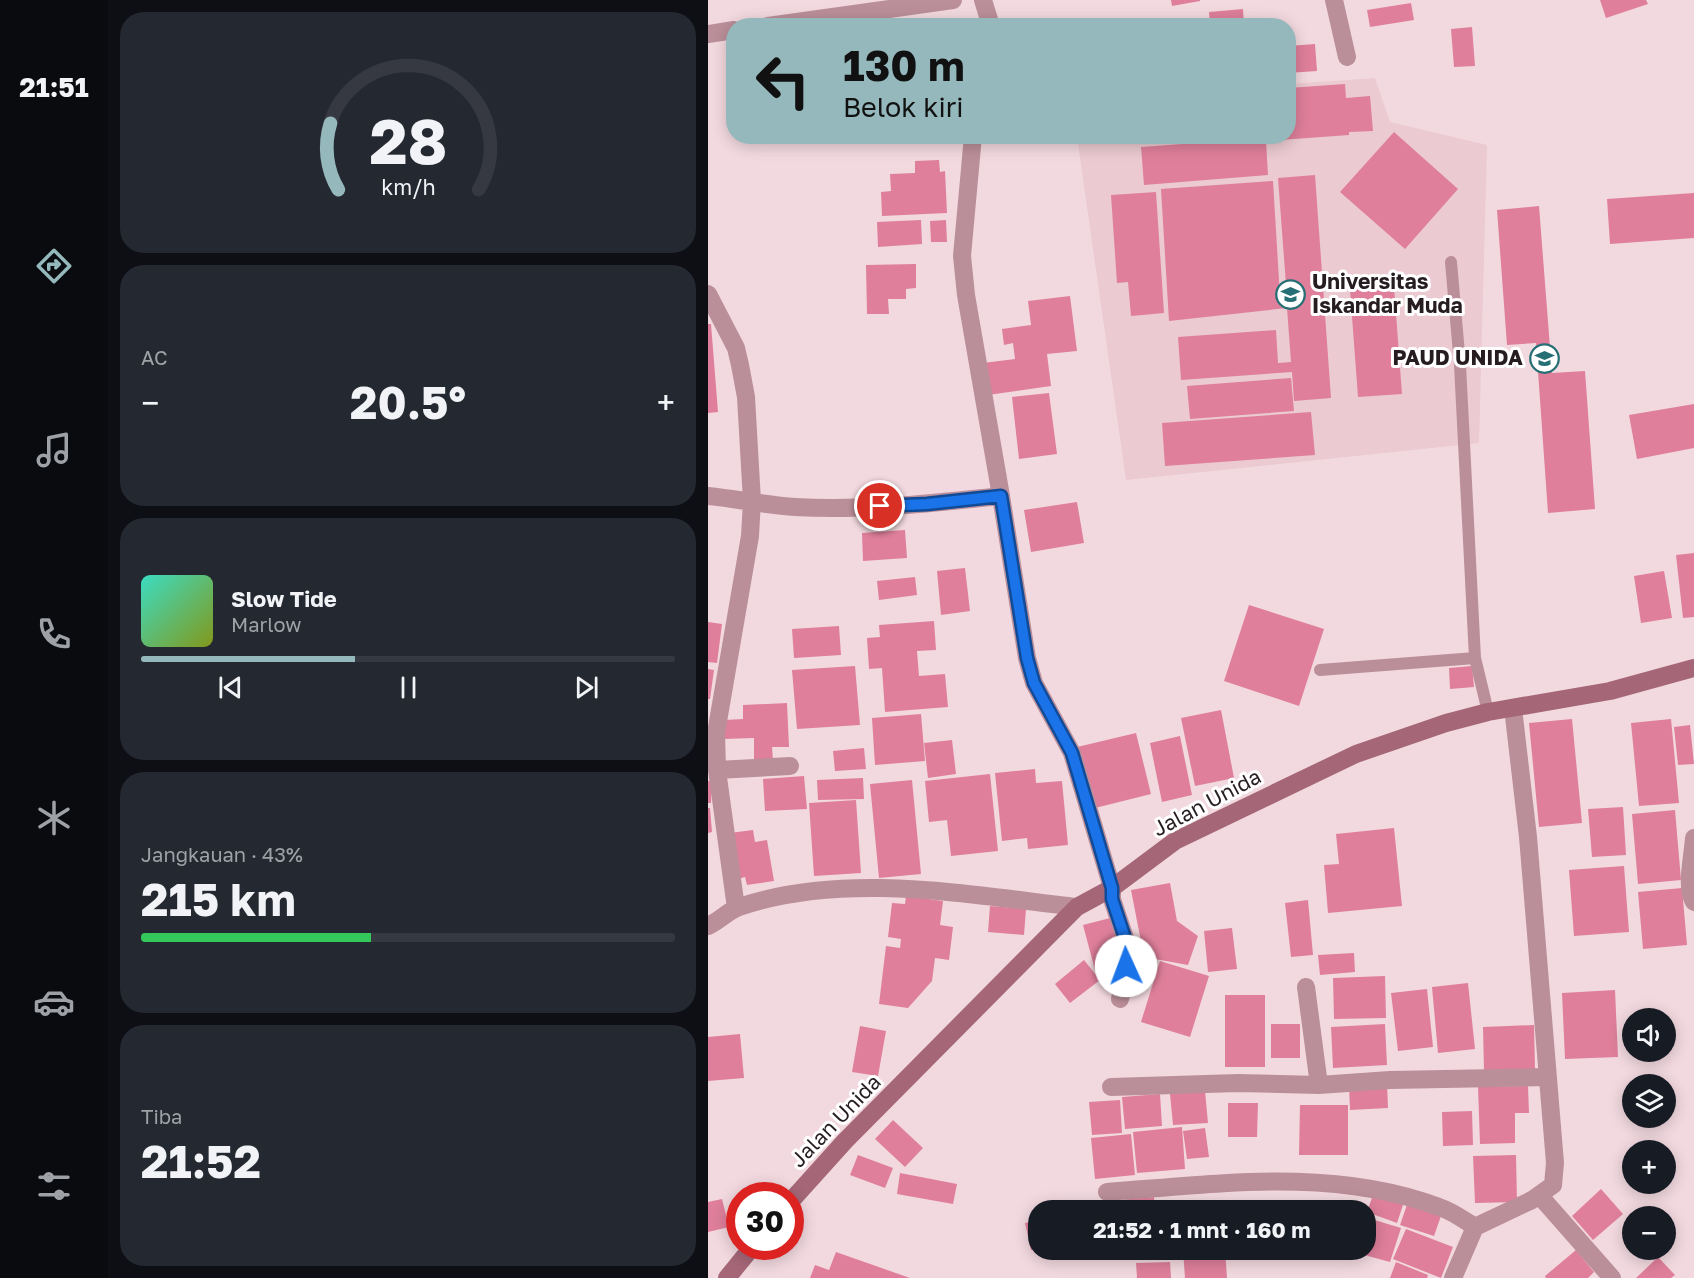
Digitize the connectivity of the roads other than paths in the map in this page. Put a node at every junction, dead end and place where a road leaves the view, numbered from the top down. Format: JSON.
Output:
{"nodes":[{"id":1,"x":953,"y":0,"type":"edge"},
{"id":2,"x":983,"y":0,"type":"edge"},
{"id":3,"x":1334,"y":0,"type":"edge"},
{"id":4,"x":825,"y":18,"type":"edge"},
{"id":5,"x":989,"y":18,"type":"edge"},
{"id":6,"x":726,"y":31,"type":"edge"},
{"id":7,"x":708,"y":34,"type":"edge"},
{"id":8,"x":1347,"y":57,"type":"dead end"},
{"id":9,"x":972,"y":144,"type":"edge"},
{"id":10,"x":1451,"y":262,"type":"dead end"},
{"id":11,"x":708,"y":294,"type":"edge"},
{"id":12,"x":708,"y":496,"type":"edge"},
{"id":13,"x":1001,"y":496,"type":"junction"},
{"id":14,"x":752,"y":501,"type":"junction"},
{"id":15,"x":1475,"y":658,"type":"junction"},
{"id":16,"x":1694,"y":668,"type":"edge"},
{"id":17,"x":1320,"y":670,"type":"dead end"},
{"id":18,"x":1513,"y":708,"type":"junction"},
{"id":19,"x":1488,"y":712,"type":"junction"},
{"id":20,"x":712,"y":733,"type":"edge"},
{"id":21,"x":790,"y":766,"type":"dead end"},
{"id":22,"x":717,"y":770,"type":"junction"},
{"id":23,"x":1694,"y":838,"type":"edge"},
{"id":24,"x":1112,"y":888,"type":"junction"},
{"id":25,"x":1694,"y":902,"type":"edge"},
{"id":26,"x":1077,"y":907,"type":"junction"},
{"id":27,"x":736,"y":908,"type":"junction"},
{"id":28,"x":708,"y":926,"type":"edge"},
{"id":29,"x":1306,"y":987,"type":"dead end"},
{"id":30,"x":1120,"y":999,"type":"dead end"},
{"id":31,"x":1548,"y":1077,"type":"junction"},
{"id":32,"x":1319,"y":1085,"type":"junction"},
{"id":33,"x":1111,"y":1088,"type":"dead end"},
{"id":34,"x":804,"y":1186,"type":"edge"},
{"id":35,"x":1107,"y":1192,"type":"dead end"},
{"id":36,"x":1539,"y":1195,"type":"junction"},
{"id":37,"x":1475,"y":1227,"type":"junction"},
{"id":38,"x":742,"y":1260,"type":"edge"},
{"id":39,"x":727,"y":1278,"type":"edge"},
{"id":40,"x":1453,"y":1278,"type":"edge"},
{"id":41,"x":1612,"y":1278,"type":"edge"}],
"edges":[{"from":1,"to":4,"type":"street"},
{"from":2,"to":5,"type":"street"},
{"from":3,"to":8,"type":"street"},
{"from":6,"to":7,"type":"street"},
{"from":9,"to":13,"type":"street"},
{"from":10,"to":15,"type":"lane"},
{"from":11,"to":14,"type":"street"},
{"from":12,"to":14,"type":"street"},
{"from":13,"to":14,"type":"street"},
{"from":13,"to":24,"type":"street"},
{"from":14,"to":20,"type":"street"},
{"from":15,"to":17,"type":"lane"},
{"from":15,"to":19,"type":"lane"},
{"from":16,"to":18,"type":"street","name":"Jalan Unida"},
{"from":18,"to":19,"type":"street","name":"Jalan Unida"},
{"from":18,"to":31,"type":"street"},
{"from":19,"to":24,"type":"street","name":"Jalan Unida"},
{"from":20,"to":22,"type":"street"},
{"from":21,"to":22,"type":"street"},
{"from":22,"to":27,"type":"street"},
{"from":23,"to":25,"type":"street"},
{"from":24,"to":26,"type":"street","name":"Jalan Unida"},
{"from":24,"to":30,"type":"street"},
{"from":26,"to":27,"type":"street"},
{"from":26,"to":34,"type":"street","name":"Jalan Unida"},
{"from":27,"to":28,"type":"street"},
{"from":29,"to":32,"type":"street"},
{"from":31,"to":32,"type":"street"},
{"from":31,"to":36,"type":"street"},
{"from":32,"to":33,"type":"street"},
{"from":35,"to":37,"type":"street"},
{"from":36,"to":37,"type":"street"},
{"from":36,"to":41,"type":"street"},
{"from":37,"to":40,"type":"street"},
{"from":38,"to":39,"type":"street"}]}
